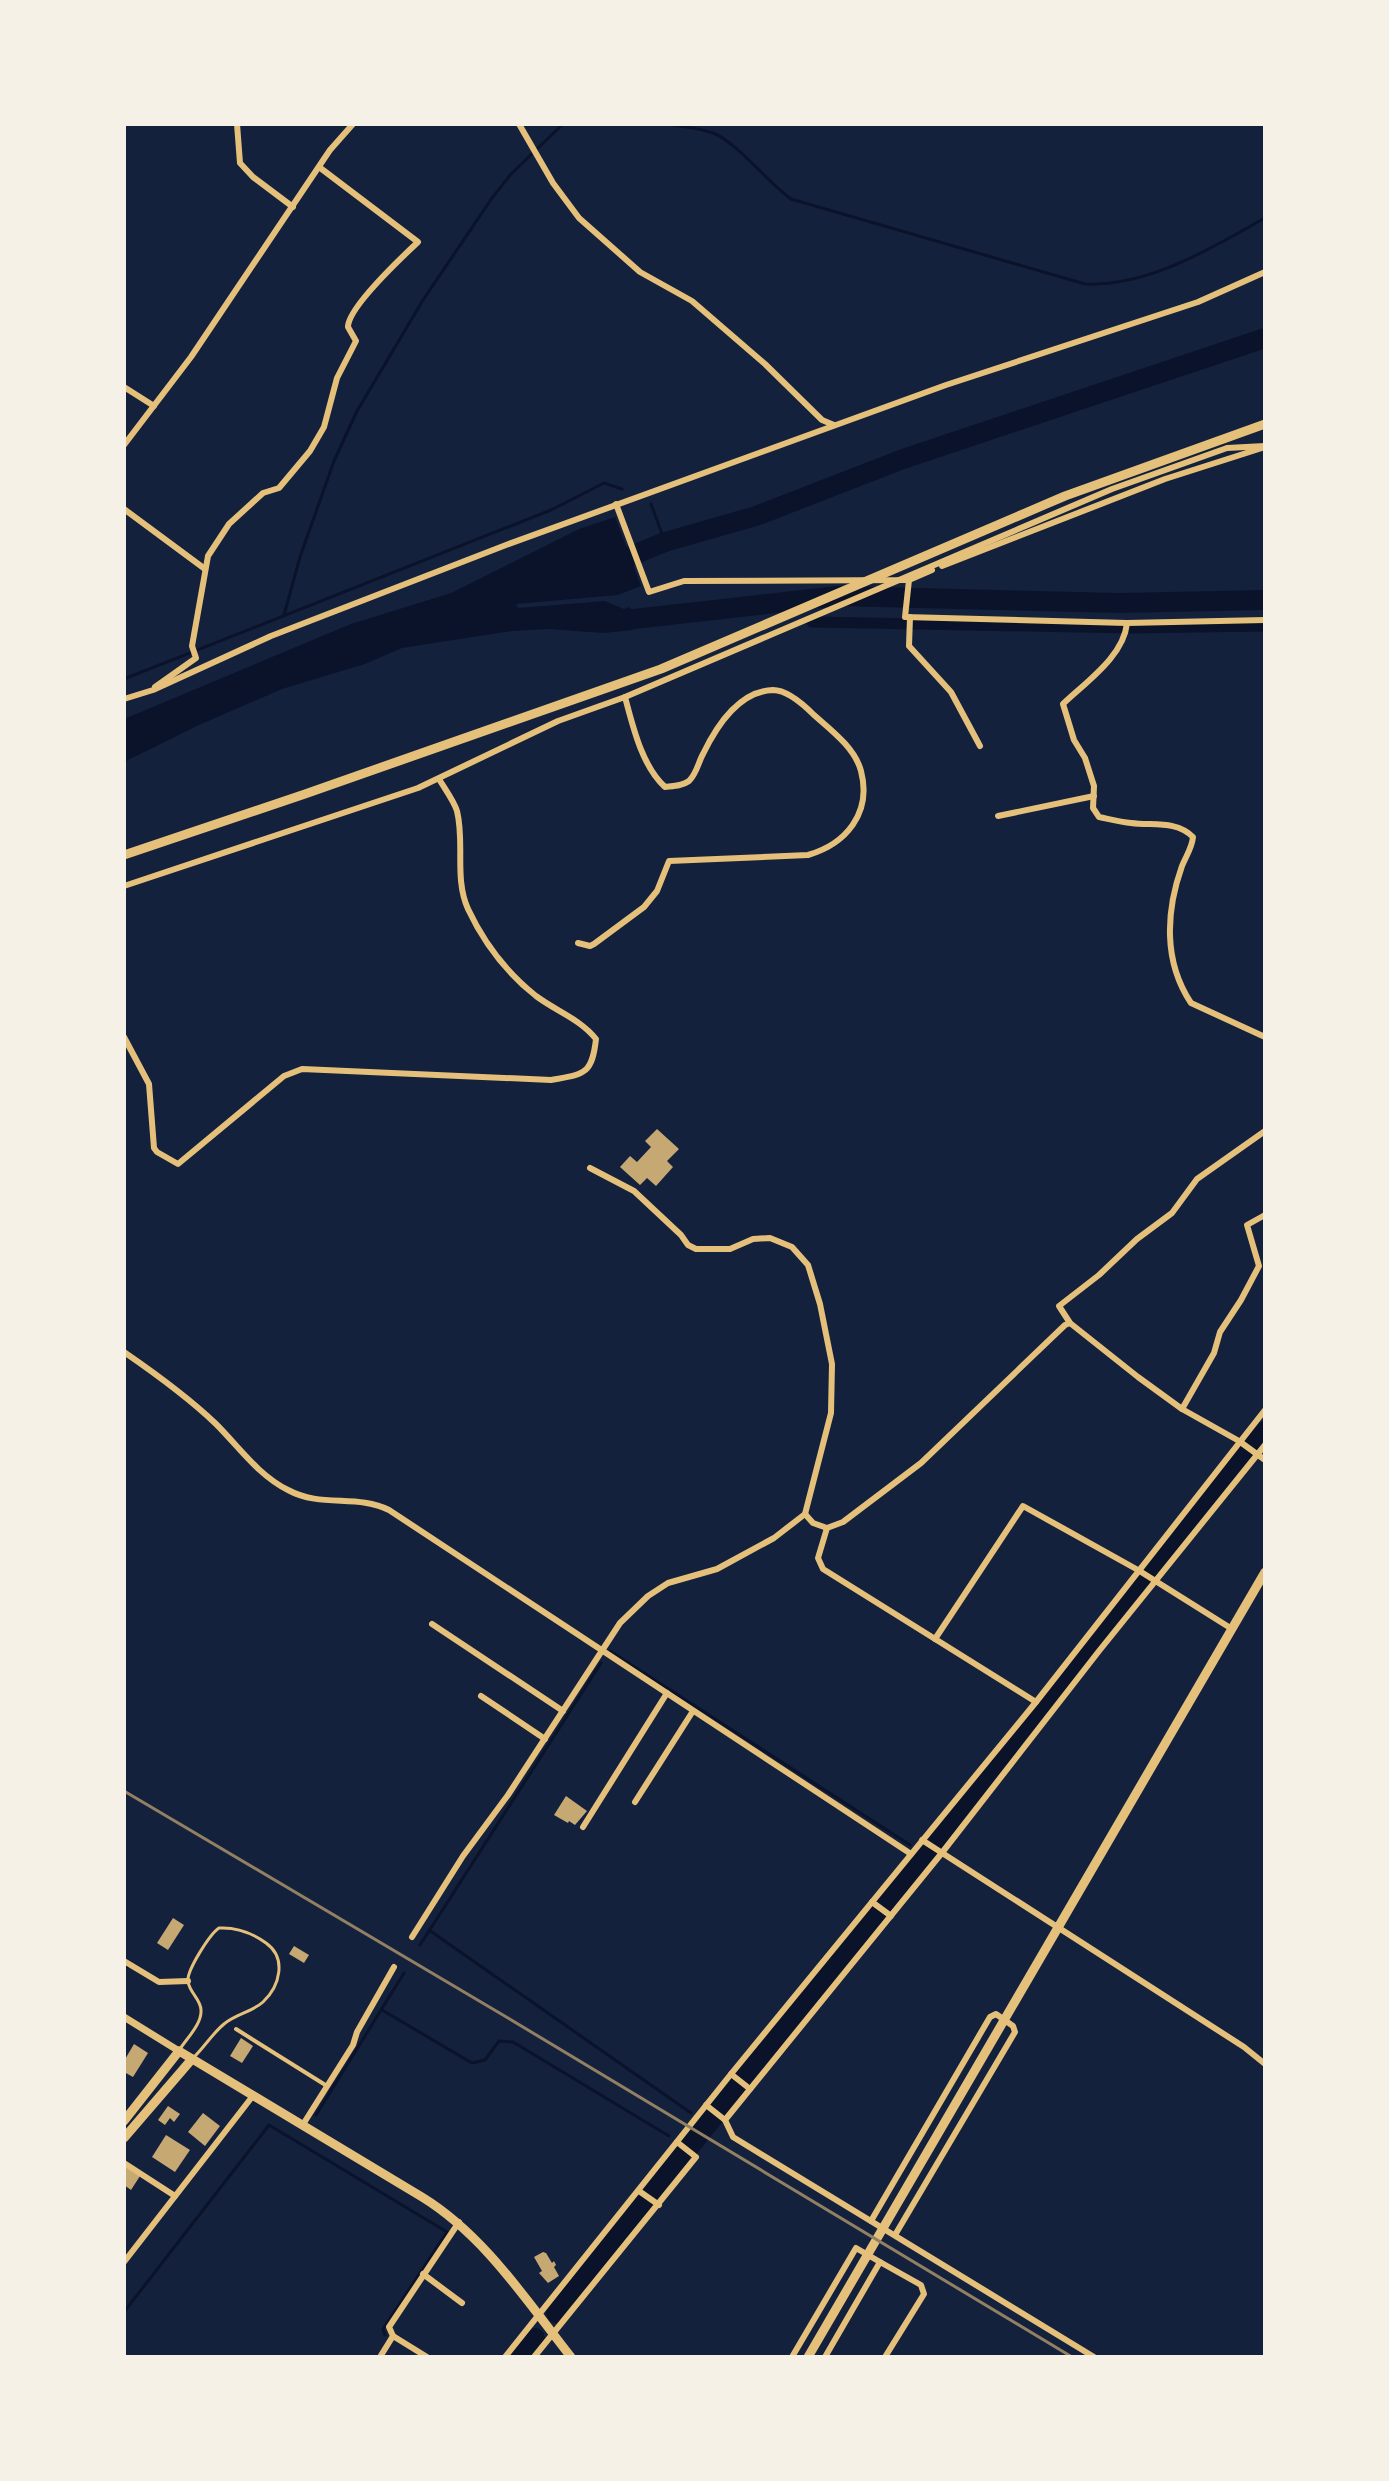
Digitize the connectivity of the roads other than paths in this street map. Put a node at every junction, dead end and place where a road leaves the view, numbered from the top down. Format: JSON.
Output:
{"nodes":[{"id":1,"x":237,"y":124,"type":"edge"},
{"id":2,"x":353,"y":124,"type":"edge"},
{"id":3,"x":519,"y":124,"type":"edge"},
{"id":4,"x":319,"y":167,"type":"junction"},
{"id":5,"x":293,"y":207,"type":"junction"},
{"id":6,"x":1265,"y":272,"type":"edge"},
{"id":7,"x":124,"y":387,"type":"edge"},
{"id":8,"x":154,"y":406,"type":"junction"},
{"id":9,"x":1265,"y":424,"type":"edge"},
{"id":10,"x":834,"y":425,"type":"junction"},
{"id":11,"x":124,"y":445,"type":"edge"},
{"id":12,"x":1265,"y":446,"type":"edge"},
{"id":13,"x":616,"y":504,"type":"junction"},
{"id":14,"x":124,"y":509,"type":"edge"},
{"id":15,"x":205,"y":569,"type":"junction"},
{"id":16,"x":908,"y":581,"type":"junction"},
{"id":17,"x":908,"y":617,"type":"junction"},
{"id":18,"x":1265,"y":620,"type":"edge"},
{"id":19,"x":1126,"y":624,"type":"junction"},
{"id":20,"x":153,"y":690,"type":"junction"},
{"id":21,"x":625,"y":697,"type":"junction"},
{"id":22,"x":124,"y":699,"type":"edge"},
{"id":23,"x":980,"y":746,"type":"dead end"},
{"id":24,"x":439,"y":779,"type":"junction"},
{"id":25,"x":1094,"y":796,"type":"junction"},
{"id":26,"x":998,"y":816,"type":"dead end"},
{"id":27,"x":124,"y":855,"type":"edge"},
{"id":28,"x":124,"y":886,"type":"edge"},
{"id":29,"x":578,"y":943,"type":"dead end"},
{"id":30,"x":124,"y":1037,"type":"edge"},
{"id":31,"x":1265,"y":1037,"type":"edge"},
{"id":32,"x":1265,"y":1131,"type":"edge"},
{"id":33,"x":590,"y":1168,"type":"dead end"},
{"id":34,"x":1265,"y":1215,"type":"edge"},
{"id":35,"x":1070,"y":1323,"type":"junction"},
{"id":36,"x":124,"y":1352,"type":"edge"},
{"id":37,"x":1182,"y":1409,"type":"junction"},
{"id":38,"x":1265,"y":1410,"type":"edge"},
{"id":39,"x":1241,"y":1443,"type":"junction"},
{"id":40,"x":1265,"y":1445,"type":"edge"},
{"id":41,"x":1256,"y":1454,"type":"junction"},
{"id":42,"x":1265,"y":1460,"type":"edge"},
{"id":43,"x":805,"y":1514,"type":"junction"},
{"id":44,"x":827,"y":1528,"type":"junction"},
{"id":45,"x":1139,"y":1571,"type":"junction"},
{"id":46,"x":1265,"y":1572,"type":"edge"},
{"id":47,"x":1155,"y":1582,"type":"junction"},
{"id":48,"x":432,"y":1624,"type":"dead end"},
{"id":49,"x":1232,"y":1629,"type":"junction"},
{"id":50,"x":935,"y":1639,"type":"junction"},
{"id":51,"x":1085,"y":1640,"type":"junction"},
{"id":52,"x":1098,"y":1650,"type":"junction"},
{"id":53,"x":603,"y":1651,"type":"junction"},
{"id":54,"x":667,"y":1693,"type":"junction"},
{"id":55,"x":481,"y":1696,"type":"dead end"},
{"id":56,"x":1036,"y":1702,"type":"junction"},
{"id":57,"x":563,"y":1711,"type":"junction"},
{"id":58,"x":693,"y":1711,"type":"junction"},
{"id":59,"x":545,"y":1739,"type":"junction"},
{"id":60,"x":635,"y":1802,"type":"dead end"},
{"id":61,"x":583,"y":1827,"type":"dead end"},
{"id":62,"x":924,"y":1841,"type":"junction"},
{"id":63,"x":939,"y":1852,"type":"junction"},
{"id":64,"x":911,"y":1854,"type":"junction"},
{"id":65,"x":874,"y":1904,"type":"junction"},
{"id":66,"x":889,"y":1915,"type":"junction"},
{"id":67,"x":1058,"y":1928,"type":"junction"},
{"id":68,"x":412,"y":1937,"type":"dead end"},
{"id":69,"x":124,"y":1961,"type":"edge"},
{"id":70,"x":394,"y":1967,"type":"dead end"},
{"id":71,"x":188,"y":1981,"type":"junction"},
{"id":72,"x":124,"y":2017,"type":"edge"},
{"id":73,"x":1004,"y":2020,"type":"junction"},
{"id":74,"x":236,"y":2029,"type":"dead end"},
{"id":75,"x":179,"y":2051,"type":"junction"},
{"id":76,"x":192,"y":2059,"type":"junction"},
{"id":77,"x":1265,"y":2064,"type":"edge"},
{"id":78,"x":733,"y":2076,"type":"junction"},
{"id":79,"x":327,"y":2086,"type":"junction"},
{"id":80,"x":748,"y":2087,"type":"junction"},
{"id":81,"x":252,"y":2097,"type":"junction"},
{"id":82,"x":708,"y":2107,"type":"junction"},
{"id":83,"x":724,"y":2119,"type":"junction"},
{"id":84,"x":124,"y":2121,"type":"edge"},
{"id":85,"x":302,"y":2126,"type":"junction"},
{"id":86,"x":124,"y":2138,"type":"edge"},
{"id":87,"x":679,"y":2144,"type":"junction"},
{"id":88,"x":124,"y":2163,"type":"edge"},
{"id":89,"x":641,"y":2192,"type":"junction"},
{"id":90,"x":175,"y":2196,"type":"junction"},
{"id":91,"x":657,"y":2204,"type":"junction"},
{"id":92,"x":871,"y":2221,"type":"junction"},
{"id":93,"x":459,"y":2222,"type":"junction"},
{"id":94,"x":895,"y":2235,"type":"junction"},
{"id":95,"x":124,"y":2262,"type":"edge"},
{"id":96,"x":880,"y":2262,"type":"junction"},
{"id":97,"x":423,"y":2274,"type":"junction"},
{"id":98,"x":462,"y":2303,"type":"dead end"},
{"id":99,"x":539,"y":2316,"type":"junction"},
{"id":100,"x":553,"y":2334,"type":"junction"},
{"id":101,"x":393,"y":2336,"type":"junction"},
{"id":102,"x":380,"y":2357,"type":"edge"},
{"id":103,"x":427,"y":2357,"type":"edge"},
{"id":104,"x":505,"y":2357,"type":"edge"},
{"id":105,"x":534,"y":2357,"type":"edge"},
{"id":106,"x":571,"y":2357,"type":"edge"},
{"id":107,"x":792,"y":2357,"type":"edge"},
{"id":108,"x":808,"y":2357,"type":"edge"},
{"id":109,"x":825,"y":2357,"type":"edge"},
{"id":110,"x":885,"y":2357,"type":"edge"},
{"id":111,"x":1094,"y":2357,"type":"edge"}],
"edges":[{"from":1,"to":5,"type":"street"},
{"from":2,"to":4,"type":"street"},
{"from":3,"to":10,"type":"street"},
{"from":4,"to":5,"type":"street"},
{"from":4,"to":15,"type":"street"},
{"from":5,"to":8,"type":"street"},
{"from":6,"to":10,"type":"street"},
{"from":7,"to":8,"type":"street"},
{"from":8,"to":11,"type":"street"},
{"from":9,"to":27,"type":"main road"},
{"from":10,"to":13,"type":"street"},
{"from":12,"to":16,"type":"street"},
{"from":12,"to":21,"type":"street"},
{"from":13,"to":16,"type":"street"},
{"from":13,"to":20,"type":"street"},
{"from":14,"to":15,"type":"street"},
{"from":15,"to":20,"type":"street"},
{"from":16,"to":17,"type":"street"},
{"from":17,"to":19,"type":"street"},
{"from":17,"to":23,"type":"street"},
{"from":18,"to":19,"type":"street"},
{"from":19,"to":25,"type":"street"},
{"from":20,"to":22,"type":"street"},
{"from":21,"to":24,"type":"street"},
{"from":21,"to":29,"type":"street"},
{"from":24,"to":28,"type":"street"},
{"from":24,"to":30,"type":"street"},
{"from":25,"to":26,"type":"street"},
{"from":25,"to":31,"type":"street"},
{"from":32,"to":35,"type":"street"},
{"from":33,"to":43,"type":"street"},
{"from":34,"to":37,"type":"street"},
{"from":35,"to":37,"type":"street"},
{"from":35,"to":44,"type":"street"},
{"from":36,"to":53,"type":"street"},
{"from":37,"to":39,"type":"street"},
{"from":38,"to":39,"type":"street"},
{"from":39,"to":41,"type":"street"},
{"from":39,"to":45,"type":"street"},
{"from":40,"to":41,"type":"street"},
{"from":41,"to":42,"type":"street"},
{"from":41,"to":47,"type":"street"},
{"from":43,"to":44,"type":"street"},
{"from":43,"to":53,"type":"street"},
{"from":44,"to":50,"type":"street"},
{"from":45,"to":47,"type":"street"},
{"from":45,"to":50,"type":"street"},
{"from":45,"to":51,"type":"street"},
{"from":46,"to":49,"type":"main road"},
{"from":47,"to":49,"type":"street"},
{"from":47,"to":52,"type":"street"},
{"from":48,"to":57,"type":"street"},
{"from":49,"to":67,"type":"main road"},
{"from":50,"to":56,"type":"street"},
{"from":51,"to":52,"type":"street"},
{"from":51,"to":56,"type":"street"},
{"from":52,"to":63,"type":"street"},
{"from":53,"to":54,"type":"street"},
{"from":53,"to":57,"type":"street"},
{"from":54,"to":58,"type":"street"},
{"from":54,"to":61,"type":"street"},
{"from":55,"to":59,"type":"street"},
{"from":56,"to":62,"type":"street"},
{"from":57,"to":59,"type":"street"},
{"from":58,"to":60,"type":"street"},
{"from":58,"to":64,"type":"street"},
{"from":59,"to":68,"type":"street"},
{"from":62,"to":63,"type":"street"},
{"from":62,"to":64,"type":"street"},
{"from":63,"to":66,"type":"street"},
{"from":63,"to":67,"type":"street"},
{"from":64,"to":65,"type":"street"},
{"from":65,"to":66,"type":"street"},
{"from":65,"to":78,"type":"street"},
{"from":66,"to":80,"type":"street"},
{"from":67,"to":73,"type":"main road"},
{"from":67,"to":77,"type":"street"},
{"from":69,"to":71,"type":"street"},
{"from":70,"to":79,"type":"street"},
{"from":71,"to":75,"type":"lane"},
{"from":71,"to":76,"type":"lane"},
{"from":72,"to":75,"type":"street"},
{"from":73,"to":92,"type":"street"},
{"from":73,"to":94,"type":"street"},
{"from":73,"to":108,"type":"main road"},
{"from":74,"to":79,"type":"street"},
{"from":75,"to":76,"type":"main road"},
{"from":75,"to":84,"type":"main road"},
{"from":76,"to":81,"type":"main road"},
{"from":76,"to":86,"type":"main road"},
{"from":78,"to":80,"type":"street"},
{"from":78,"to":82,"type":"street"},
{"from":79,"to":85,"type":"street"},
{"from":80,"to":83,"type":"street"},
{"from":81,"to":85,"type":"main road"},
{"from":81,"to":90,"type":"street"},
{"from":82,"to":83,"type":"street"},
{"from":82,"to":87,"type":"street"},
{"from":83,"to":92,"type":"street"},
{"from":85,"to":93,"type":"main road"},
{"from":87,"to":89,"type":"street"},
{"from":87,"to":91,"type":"street"},
{"from":88,"to":90,"type":"street"},
{"from":89,"to":91,"type":"street"},
{"from":89,"to":99,"type":"street"},
{"from":90,"to":95,"type":"street"},
{"from":91,"to":100,"type":"street"},
{"from":92,"to":94,"type":"street"},
{"from":93,"to":97,"type":"street"},
{"from":93,"to":99,"type":"main road"},
{"from":94,"to":111,"type":"street"},
{"from":96,"to":107,"type":"street"},
{"from":96,"to":109,"type":"street"},
{"from":96,"to":110,"type":"street"},
{"from":97,"to":98,"type":"street"},
{"from":97,"to":101,"type":"street"},
{"from":99,"to":100,"type":"main road"},
{"from":99,"to":104,"type":"street"},
{"from":100,"to":105,"type":"street"},
{"from":100,"to":106,"type":"main road"},
{"from":101,"to":102,"type":"street"},
{"from":101,"to":103,"type":"street"}]}
